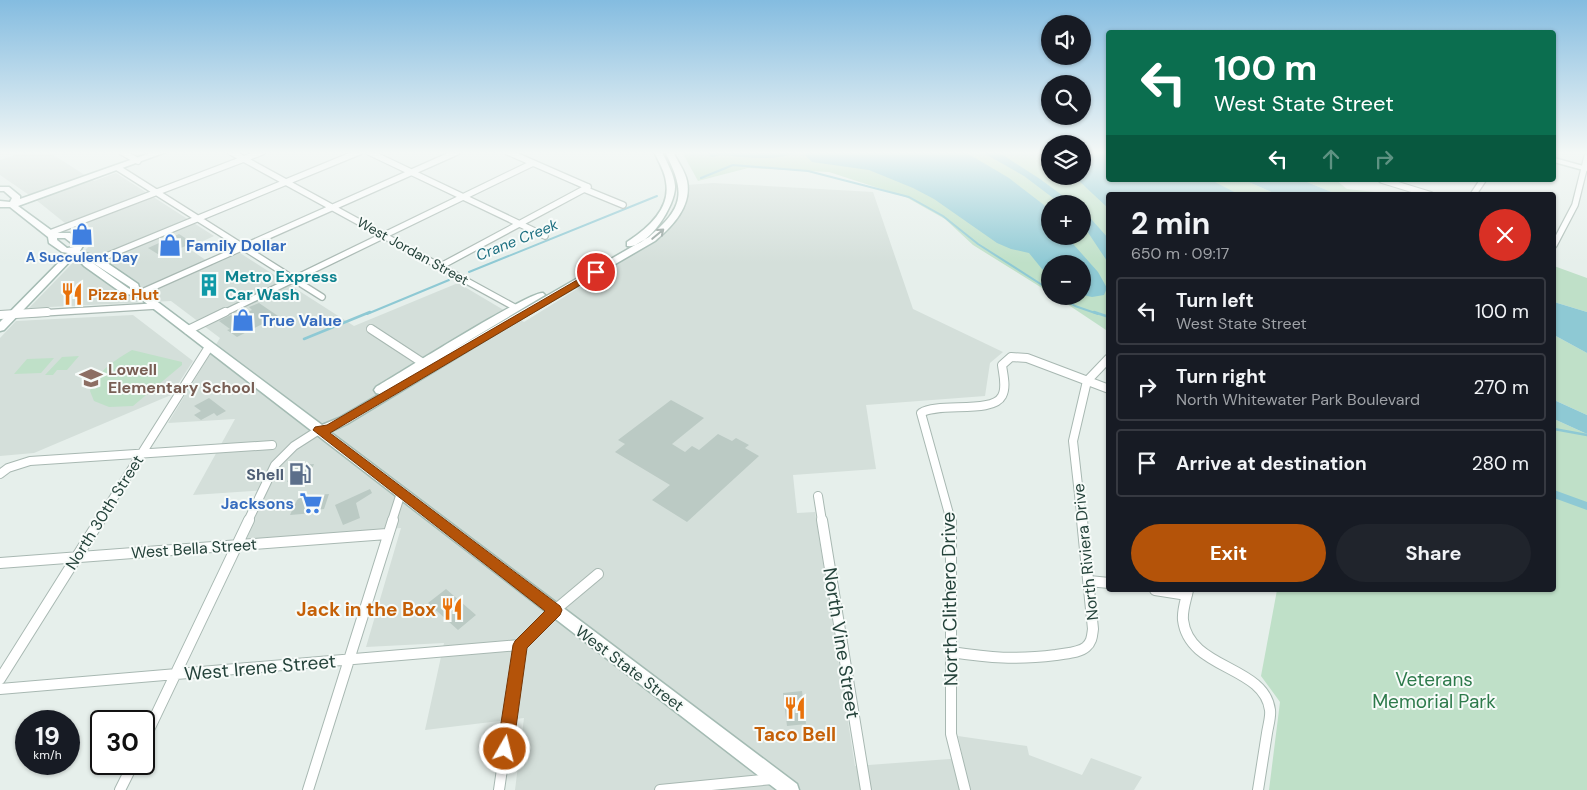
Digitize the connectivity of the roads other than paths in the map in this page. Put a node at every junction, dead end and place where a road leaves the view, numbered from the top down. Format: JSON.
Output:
{"nodes":[{"id":1,"x":0,"y":189,"type":"edge"},
{"id":2,"x":58,"y":189,"type":"edge"},
{"id":3,"x":150,"y":189,"type":"edge"},
{"id":4,"x":167,"y":189,"type":"edge"},
{"id":5,"x":270,"y":189,"type":"edge"},
{"id":6,"x":298,"y":189,"type":"edge"},
{"id":7,"x":376,"y":189,"type":"edge"},
{"id":8,"x":445,"y":189,"type":"edge"},
{"id":9,"x":479,"y":189,"type":"edge"},
{"id":10,"x":584,"y":189,"type":"edge"},
{"id":11,"x":588,"y":189,"type":"edge"},
{"id":12,"x":671,"y":189,"type":"edge"},
{"id":13,"x":683,"y":189,"type":"edge"},
{"id":14,"x":1580,"y":189,"type":"edge"},
{"id":15,"x":156,"y":193,"type":"junction"},
{"id":16,"x":462,"y":197,"type":"junction"},
{"id":17,"x":12,"y":205,"type":"junction"},
{"id":18,"x":624,"y":205,"type":"dead end"},
{"id":19,"x":0,"y":206,"type":"edge"},
{"id":20,"x":333,"y":208,"type":"junction"},
{"id":21,"x":198,"y":219,"type":"junction"},
{"id":22,"x":518,"y":224,"type":"junction"},
{"id":23,"x":52,"y":234,"type":"junction"},
{"id":24,"x":1556,"y":234,"type":"edge"},
{"id":25,"x":384,"y":235,"type":"junction"},
{"id":26,"x":545,"y":236,"type":"dead end"},
{"id":27,"x":243,"y":247,"type":"junction"},
{"id":28,"x":78,"y":253,"type":"junction"},
{"id":29,"x":97,"y":260,"type":"junction"},
{"id":30,"x":441,"y":266,"type":"junction"},
{"id":31,"x":293,"y":279,"type":"junction"},
{"id":32,"x":137,"y":293,"type":"junction"},
{"id":33,"x":322,"y":297,"type":"dead end"},
{"id":34,"x":156,"y":306,"type":"junction"},
{"id":35,"x":516,"y":308,"type":"junction"},
{"id":36,"x":0,"y":314,"type":"edge"},
{"id":37,"x":13,"y":314,"type":"junction"},
{"id":38,"x":0,"y":328,"type":"edge"},
{"id":39,"x":371,"y":329,"type":"dead end"},
{"id":40,"x":188,"y":330,"type":"junction"},
{"id":41,"x":209,"y":347,"type":"junction"},
{"id":42,"x":1106,"y":361,"type":"edge"},
{"id":43,"x":424,"y":363,"type":"junction"},
{"id":44,"x":1087,"y":381,"type":"junction"},
{"id":45,"x":1106,"y":388,"type":"edge"},
{"id":46,"x":319,"y":430,"type":"junction"},
{"id":47,"x":272,"y":445,"type":"dead end"},
{"id":48,"x":141,"y":454,"type":"junction"},
{"id":49,"x":0,"y":474,"type":"edge"},
{"id":50,"x":401,"y":493,"type":"junction"},
{"id":51,"x":818,"y":496,"type":"dead end"},
{"id":52,"x":387,"y":534,"type":"junction"},
{"id":53,"x":235,"y":545,"type":"junction"},
{"id":54,"x":76,"y":557,"type":"junction"},
{"id":55,"x":0,"y":563,"type":"edge"},
{"id":56,"x":598,"y":574,"type":"dead end"},
{"id":57,"x":1089,"y":581,"type":"junction"},
{"id":58,"x":1106,"y":583,"type":"edge"},
{"id":59,"x":1188,"y":592,"type":"edge"},
{"id":60,"x":555,"y":610,"type":"junction"},
{"id":61,"x":520,"y":645,"type":"junction"},
{"id":62,"x":951,"y":652,"type":"junction"},
{"id":63,"x":349,"y":660,"type":"junction"},
{"id":64,"x":174,"y":674,"type":"junction"},
{"id":65,"x":0,"y":679,"type":"edge"},
{"id":66,"x":0,"y":689,"type":"edge"},
{"id":67,"x":155,"y":716,"type":"edge"},
{"id":68,"x":127,"y":775,"type":"edge"},
{"id":69,"x":776,"y":778,"type":"junction"},
{"id":70,"x":120,"y":790,"type":"edge"},
{"id":71,"x":308,"y":790,"type":"edge"},
{"id":72,"x":499,"y":790,"type":"edge"},
{"id":73,"x":660,"y":790,"type":"edge"},
{"id":74,"x":791,"y":790,"type":"edge"},
{"id":75,"x":866,"y":790,"type":"edge"},
{"id":76,"x":965,"y":790,"type":"edge"},
{"id":77,"x":1258,"y":790,"type":"edge"}],
"edges":[{"from":1,"to":17,"type":"street","name":"West State Street"},
{"from":2,"to":17,"type":"street"},
{"from":3,"to":15,"type":"street"},
{"from":4,"to":15,"type":"street"},
{"from":5,"to":21,"type":"street"},
{"from":6,"to":20,"type":"street","name":"West Jordan Street"},
{"from":7,"to":20,"type":"street"},
{"from":8,"to":16,"type":"street"},
{"from":9,"to":16,"type":"street"},
{"from":10,"to":22,"type":"street"},
{"from":11,"to":18,"type":"street"},
{"from":12,"to":35,"type":"street"},
{"from":46,"to":13,"type":"street","one_way":true},
{"from":14,"to":24,"type":"street"},
{"from":15,"to":21,"type":"street"},
{"from":15,"to":23,"type":"street"},
{"from":16,"to":22,"type":"street"},
{"from":16,"to":25,"type":"street"},
{"from":17,"to":19,"type":"street"},
{"from":17,"to":23,"type":"street","name":"West State Street"},
{"from":20,"to":25,"type":"street","name":"West Jordan Street"},
{"from":20,"to":27,"type":"street"},
{"from":21,"to":27,"type":"street"},
{"from":21,"to":29,"type":"street"},
{"from":22,"to":26,"type":"street"},
{"from":22,"to":30,"type":"street"},
{"from":23,"to":28,"type":"street","name":"West State Street"},
{"from":25,"to":30,"type":"street","name":"West Jordan Street"},
{"from":25,"to":31,"type":"street"},
{"from":27,"to":31,"type":"street"},
{"from":27,"to":32,"type":"street"},
{"from":28,"to":29,"type":"street","name":"West State Street"},
{"from":28,"to":32,"type":"street","name":"West State Street"},
{"from":28,"to":37,"type":"street"},
{"from":29,"to":32,"type":"street","name":"West State Street"},
{"from":30,"to":35,"type":"street","name":"West Jordan Street"},
{"from":31,"to":33,"type":"street"},
{"from":31,"to":40,"type":"street"},
{"from":32,"to":34,"type":"street","name":"West State Street"},
{"from":34,"to":37,"type":"street"},
{"from":34,"to":40,"type":"street","name":"West State Street"},
{"from":35,"to":43,"type":"street"},
{"from":36,"to":37,"type":"street"},
{"from":37,"to":38,"type":"street"},
{"from":39,"to":43,"type":"street"},
{"from":40,"to":41,"type":"street","name":"West State Street"},
{"from":41,"to":46,"type":"street","name":"West State Street"},
{"from":41,"to":48,"type":"street","name":"North 30th Street"},
{"from":42,"to":44,"type":"street"},
{"from":43,"to":46,"type":"street"},
{"from":44,"to":45,"type":"street"},
{"from":44,"to":57,"type":"street","name":"North Riviera Drive"},
{"from":44,"to":62,"type":"street","name":"North Clithero Drive"},
{"from":46,"to":50,"type":"street","name":"West State Street"},
{"from":46,"to":53,"type":"street"},
{"from":47,"to":48,"type":"street"},
{"from":48,"to":49,"type":"street"},
{"from":48,"to":54,"type":"street","name":"North 30th Street"},
{"from":50,"to":52,"type":"street"},
{"from":50,"to":60,"type":"street","name":"West State Street"},
{"from":51,"to":75,"type":"street","name":"North Vine Street"},
{"from":52,"to":53,"type":"street","name":"West Bella Street"},
{"from":52,"to":63,"type":"street"},
{"from":53,"to":54,"type":"street","name":"West Bella Street"},
{"from":53,"to":64,"type":"street"},
{"from":54,"to":55,"type":"street","name":"West Bella Street"},
{"from":54,"to":65,"type":"street","name":"North 30th Street"},
{"from":56,"to":60,"type":"street"},
{"from":57,"to":58,"type":"street"},
{"from":57,"to":62,"type":"street","name":"North Riviera Drive"},
{"from":59,"to":77,"type":"street"},
{"from":60,"to":61,"type":"street"},
{"from":60,"to":69,"type":"street","name":"West State Street"},
{"from":61,"to":63,"type":"street","name":"West Irene Street"},
{"from":61,"to":72,"type":"street"},
{"from":62,"to":76,"type":"street","name":"North Clithero Drive"},
{"from":63,"to":64,"type":"street","name":"West Irene Street"},
{"from":63,"to":71,"type":"street"},
{"from":64,"to":66,"type":"street","name":"West Irene Street"},
{"from":64,"to":67,"type":"street"},
{"from":68,"to":70,"type":"street"},
{"from":69,"to":73,"type":"street"},
{"from":69,"to":74,"type":"street","name":"West State Street"}]}
